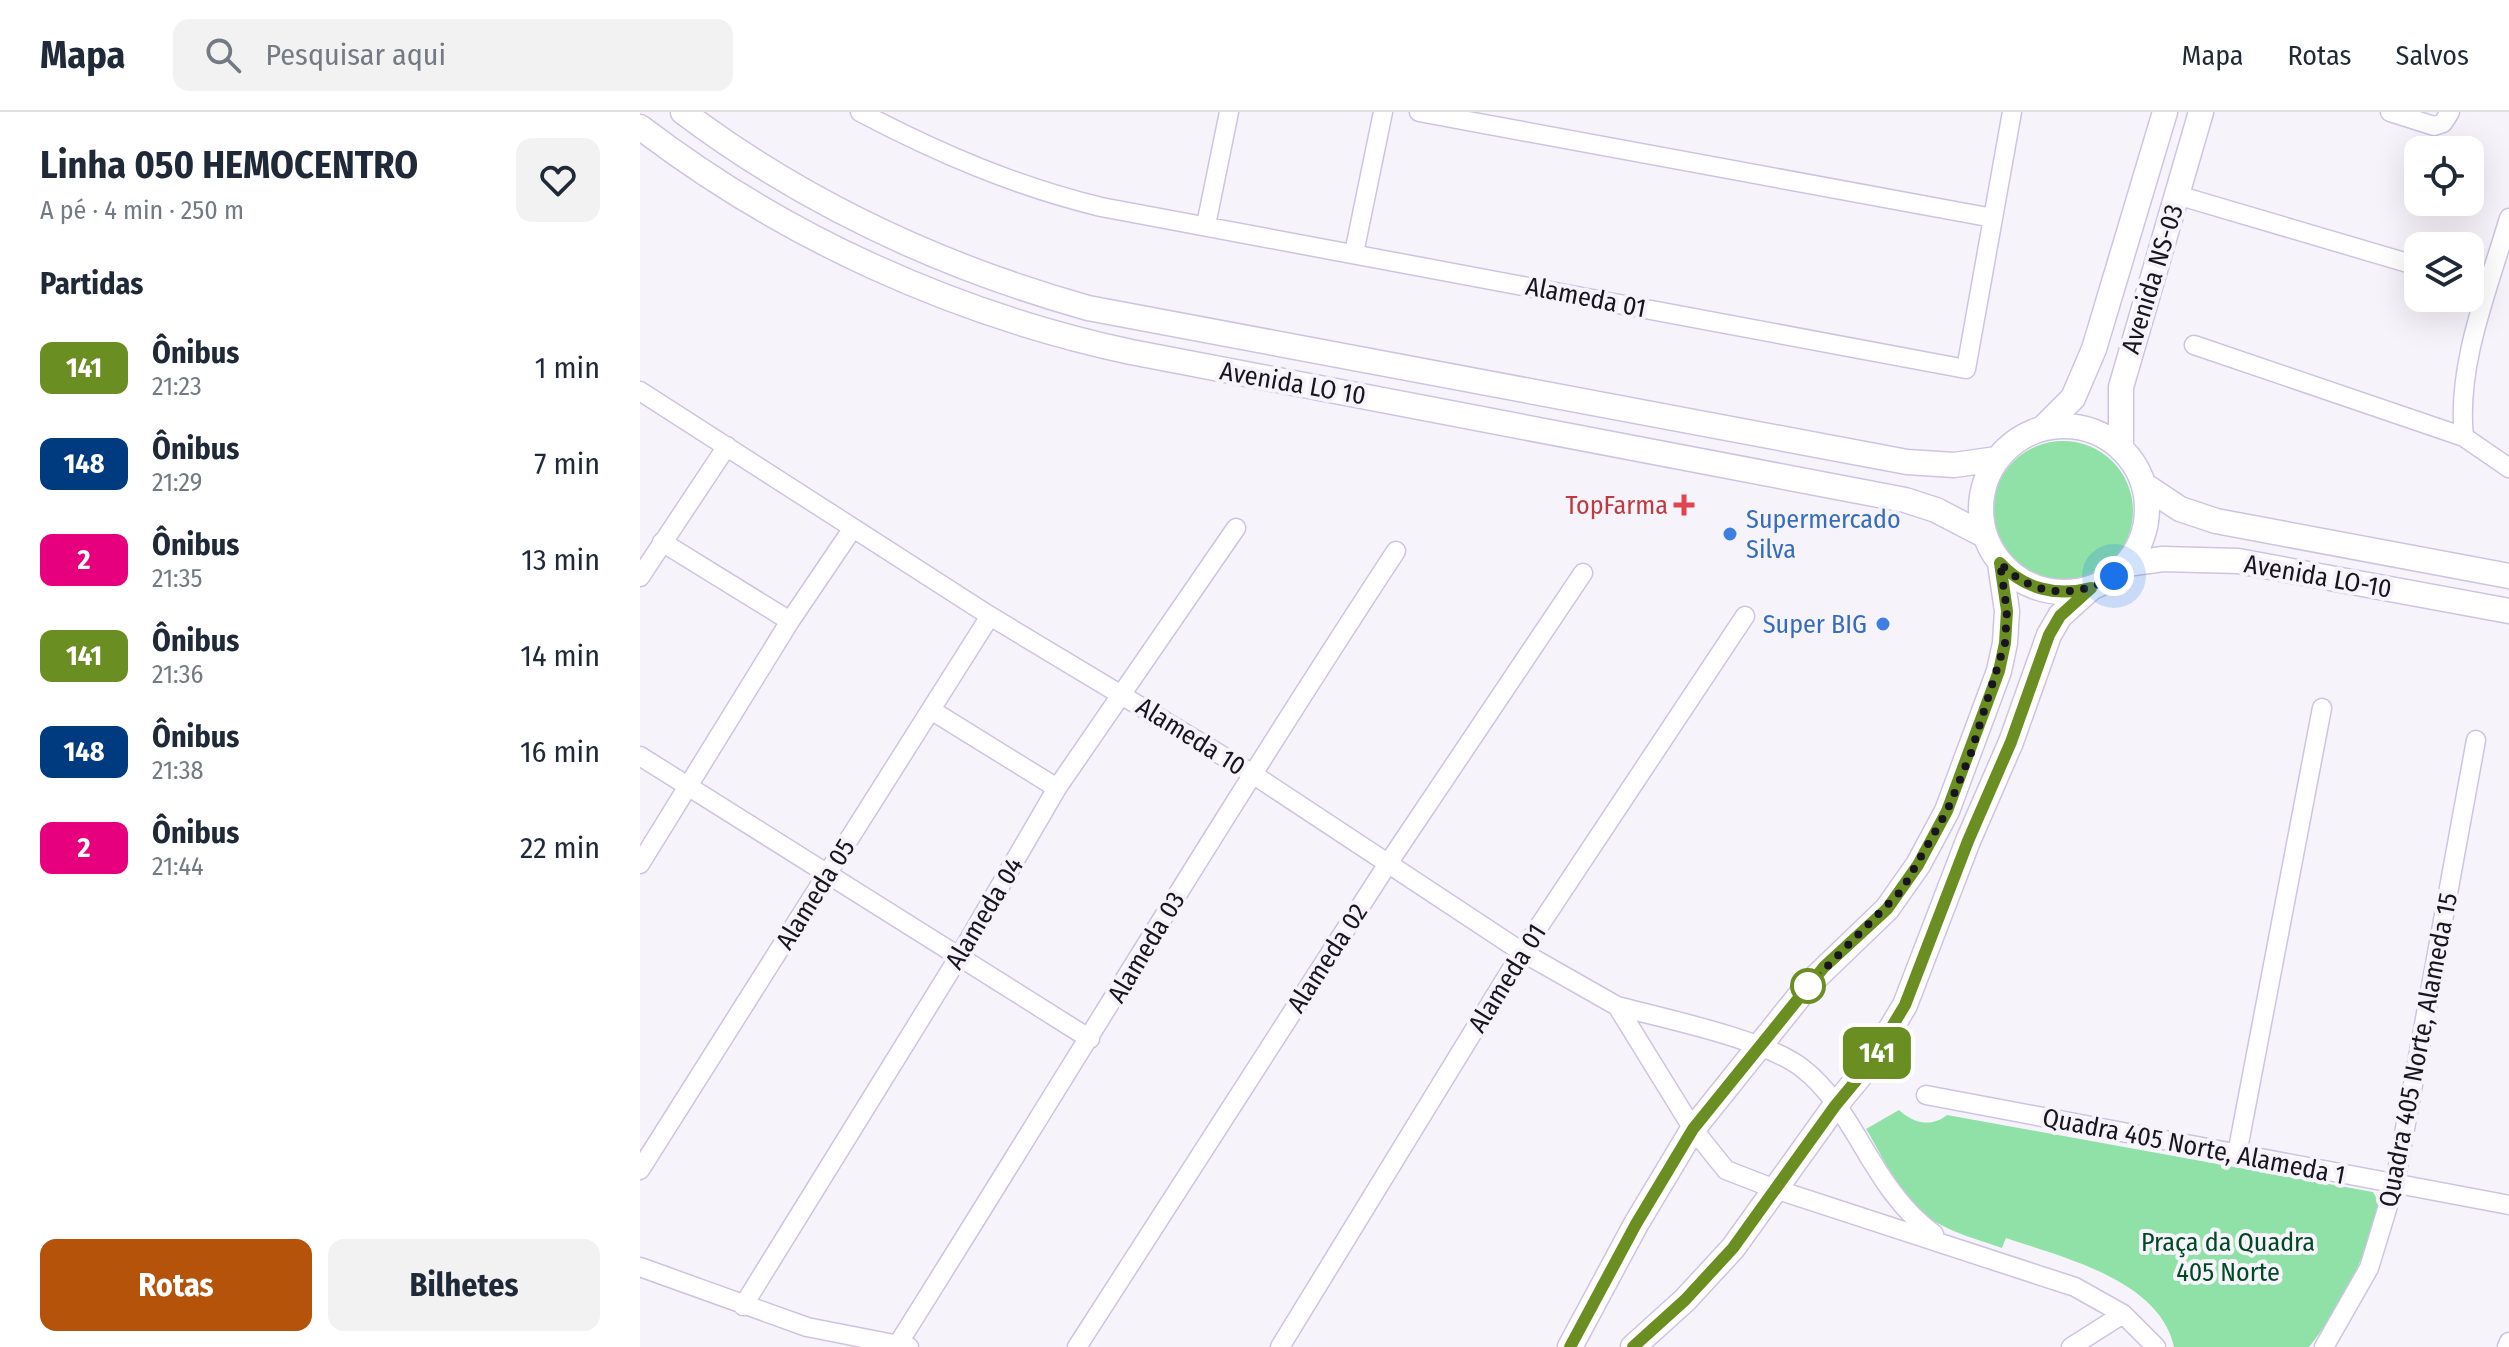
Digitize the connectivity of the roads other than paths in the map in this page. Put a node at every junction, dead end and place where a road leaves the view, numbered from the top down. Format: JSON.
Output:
{"nodes":[{"id":1,"x":683,"y":112,"type":"edge"},
{"id":2,"x":860,"y":112,"type":"edge"},
{"id":3,"x":1229,"y":112,"type":"edge"},
{"id":4,"x":1383,"y":112,"type":"edge"},
{"id":5,"x":1419,"y":112,"type":"edge"},
{"id":6,"x":2012,"y":112,"type":"edge"},
{"id":7,"x":2165,"y":112,"type":"edge"},
{"id":8,"x":2201,"y":112,"type":"edge"},
{"id":9,"x":2390,"y":112,"type":"edge"},
{"id":10,"x":2450,"y":112,"type":"edge"},
{"id":11,"x":640,"y":127,"type":"edge"},
{"id":12,"x":2177,"y":195,"type":"junction"},
{"id":13,"x":1993,"y":218,"type":"junction"},
{"id":14,"x":2509,"y":218,"type":"edge"},
{"id":15,"x":1206,"y":225,"type":"junction"},
{"id":16,"x":1354,"y":253,"type":"junction"},
{"id":17,"x":2503,"y":261,"type":"edge"},
{"id":18,"x":2404,"y":262,"type":"edge"},
{"id":19,"x":2484,"y":278,"type":"edge"},
{"id":20,"x":2474,"y":312,"type":"edge"},
{"id":21,"x":2194,"y":345,"type":"dead end"},
{"id":22,"x":640,"y":391,"type":"edge"},
{"id":23,"x":2043,"y":428,"type":"junction"},
{"id":24,"x":2464,"y":437,"type":"junction"},
{"id":25,"x":727,"y":446,"type":"junction"},
{"id":26,"x":2121,"y":449,"type":"junction"},
{"id":27,"x":1997,"y":459,"type":"junction"},
{"id":28,"x":2509,"y":468,"type":"edge"},
{"id":29,"x":2144,"y":485,"type":"junction"},
{"id":30,"x":853,"y":528,"type":"junction"},
{"id":31,"x":1236,"y":528,"type":"dead end"},
{"id":32,"x":1984,"y":535,"type":"junction"},
{"id":33,"x":662,"y":542,"type":"junction"},
{"id":34,"x":1396,"y":551,"type":"dead end"},
{"id":35,"x":2000,"y":563,"type":"junction"},
{"id":36,"x":2126,"y":564,"type":"junction"},
{"id":37,"x":1583,"y":573,"type":"dead end"},
{"id":38,"x":2509,"y":576,"type":"edge"},
{"id":39,"x":640,"y":577,"type":"edge"},
{"id":40,"x":2091,"y":588,"type":"junction"},
{"id":41,"x":2509,"y":611,"type":"edge"},
{"id":42,"x":990,"y":616,"type":"junction"},
{"id":43,"x":1745,"y":616,"type":"dead end"},
{"id":44,"x":790,"y":621,"type":"junction"},
{"id":45,"x":1122,"y":694,"type":"junction"},
{"id":46,"x":2322,"y":708,"type":"dead end"},
{"id":47,"x":931,"y":710,"type":"junction"},
{"id":48,"x":2476,"y":740,"type":"dead end"},
{"id":49,"x":640,"y":756,"type":"edge"},
{"id":50,"x":1251,"y":773,"type":"junction"},
{"id":51,"x":688,"y":787,"type":"junction"},
{"id":52,"x":1057,"y":788,"type":"junction"},
{"id":53,"x":640,"y":864,"type":"edge"},
{"id":54,"x":1387,"y":865,"type":"junction"},
{"id":55,"x":829,"y":872,"type":"junction"},
{"id":56,"x":1522,"y":952,"type":"junction"},
{"id":57,"x":960,"y":955,"type":"junction"},
{"id":58,"x":1617,"y":1006,"type":"junction"},
{"id":59,"x":1090,"y":1039,"type":"junction"},
{"id":60,"x":1760,"y":1047,"type":"junction"},
{"id":61,"x":1926,"y":1095,"type":"dead end"},
{"id":62,"x":1835,"y":1106,"type":"junction"},
{"id":63,"x":1693,"y":1129,"type":"junction"},
{"id":64,"x":2237,"y":1154,"type":"junction"},
{"id":65,"x":640,"y":1170,"type":"edge"},
{"id":66,"x":2395,"y":1183,"type":"junction"},
{"id":67,"x":1775,"y":1189,"type":"junction"},
{"id":68,"x":2509,"y":1205,"type":"edge"},
{"id":69,"x":1946,"y":1243,"type":"junction"},
{"id":70,"x":640,"y":1267,"type":"edge"},
{"id":71,"x":743,"y":1306,"type":"junction"},
{"id":72,"x":2123,"y":1314,"type":"junction"},
{"id":73,"x":904,"y":1346,"type":"edge"},
{"id":74,"x":1077,"y":1347,"type":"edge"},
{"id":75,"x":1280,"y":1347,"type":"edge"},
{"id":76,"x":1570,"y":1347,"type":"edge"},
{"id":77,"x":1633,"y":1347,"type":"edge"},
{"id":78,"x":2071,"y":1347,"type":"edge"},
{"id":79,"x":2156,"y":1347,"type":"edge"},
{"id":80,"x":2324,"y":1347,"type":"edge"}],
"edges":[{"from":1,"to":27,"type":"street","name":"Avenida LO 10"},
{"from":2,"to":15,"type":"street"},
{"from":3,"to":15,"type":"street"},
{"from":4,"to":16,"type":"street"},
{"from":5,"to":13,"type":"street"},
{"from":6,"to":13,"type":"street"},
{"from":7,"to":23,"type":"street","name":"Avenida NS-03"},
{"from":8,"to":12,"type":"street","name":"Avenida NS-03"},
{"from":9,"to":10,"type":"street"},
{"from":11,"to":32,"type":"street","name":"Avenida LO 10"},
{"from":12,"to":18,"type":"street"},
{"from":12,"to":26,"type":"street","name":"Avenida NS-03"},
{"from":13,"to":16,"type":"street","name":"Alameda 01"},
{"from":14,"to":17,"type":"street"},
{"from":15,"to":16,"type":"street","name":"Alameda 01"},
{"from":17,"to":19,"type":"street"},
{"from":20,"to":24,"type":"street"},
{"from":21,"to":24,"type":"street"},
{"from":22,"to":25,"type":"street","name":"Alameda 10"},
{"from":23,"to":26,"type":"street"},
{"from":23,"to":27,"type":"street"},
{"from":24,"to":28,"type":"street"},
{"from":25,"to":30,"type":"street","name":"Alameda 10"},
{"from":25,"to":33,"type":"street"},
{"from":26,"to":29,"type":"street"},
{"from":27,"to":32,"type":"street"},
{"from":29,"to":36,"type":"street"},
{"from":29,"to":38,"type":"street","name":"Avenida LO-10"},
{"from":30,"to":42,"type":"street","name":"Alameda 10"},
{"from":30,"to":44,"type":"street"},
{"from":31,"to":45,"type":"street","name":"Alameda 04"},
{"from":32,"to":35,"type":"street"},
{"from":33,"to":39,"type":"street"},
{"from":33,"to":44,"type":"street"},
{"from":34,"to":50,"type":"street","name":"Alameda 03"},
{"from":35,"to":40,"type":"street"},
{"from":35,"to":60,"type":"street"},
{"from":36,"to":40,"type":"street"},
{"from":36,"to":41,"type":"street","name":"Avenida LO-10"},
{"from":37,"to":54,"type":"street","name":"Alameda 02"},
{"from":40,"to":62,"type":"street"},
{"from":42,"to":45,"type":"street","name":"Alameda 10"},
{"from":42,"to":47,"type":"street","name":"Alameda 05"},
{"from":43,"to":56,"type":"street","name":"Alameda 01"},
{"from":44,"to":51,"type":"street"},
{"from":45,"to":50,"type":"street","name":"Alameda 10"},
{"from":45,"to":52,"type":"street","name":"Alameda 04"},
{"from":46,"to":64,"type":"street"},
{"from":47,"to":52,"type":"street"},
{"from":47,"to":55,"type":"street","name":"Alameda 05"},
{"from":48,"to":66,"type":"street","name":"Quadra 405 Norte, Alameda 15"},
{"from":49,"to":51,"type":"street"},
{"from":50,"to":54,"type":"street","name":"Alameda 10"},
{"from":50,"to":59,"type":"street","name":"Alameda 03"},
{"from":51,"to":53,"type":"street"},
{"from":51,"to":55,"type":"street"},
{"from":52,"to":57,"type":"street","name":"Alameda 04"},
{"from":54,"to":56,"type":"street","name":"Alameda 10"},
{"from":54,"to":74,"type":"street","name":"Alameda 02"},
{"from":55,"to":57,"type":"street"},
{"from":55,"to":65,"type":"street","name":"Alameda 05"},
{"from":56,"to":58,"type":"street","name":"Alameda 10"},
{"from":56,"to":75,"type":"street","name":"Alameda 01"},
{"from":57,"to":59,"type":"street"},
{"from":57,"to":71,"type":"street","name":"Alameda 04"},
{"from":58,"to":60,"type":"street"},
{"from":58,"to":63,"type":"street","name":"Alameda 10"},
{"from":59,"to":73,"type":"street","name":"Alameda 03"},
{"from":60,"to":62,"type":"street"},
{"from":60,"to":63,"type":"street"},
{"from":61,"to":64,"type":"street","name":"Quadra 405 Norte, Alameda 1"},
{"from":62,"to":67,"type":"street"},
{"from":62,"to":69,"type":"street"},
{"from":63,"to":67,"type":"street","name":"Alameda 10"},
{"from":63,"to":76,"type":"street"},
{"from":64,"to":66,"type":"street","name":"Quadra 405 Norte, Alameda 1"},
{"from":66,"to":68,"type":"street","name":"Quadra 405 Norte, Alameda 1"},
{"from":66,"to":80,"type":"street","name":"Quadra 405 Norte, Alameda 15"},
{"from":67,"to":69,"type":"street","name":"Alameda 10"},
{"from":67,"to":77,"type":"street"},
{"from":69,"to":72,"type":"street","name":"Alameda 10"},
{"from":70,"to":71,"type":"street"},
{"from":71,"to":73,"type":"street"},
{"from":72,"to":78,"type":"street"},
{"from":72,"to":79,"type":"street","name":"Alameda 10"}]}
